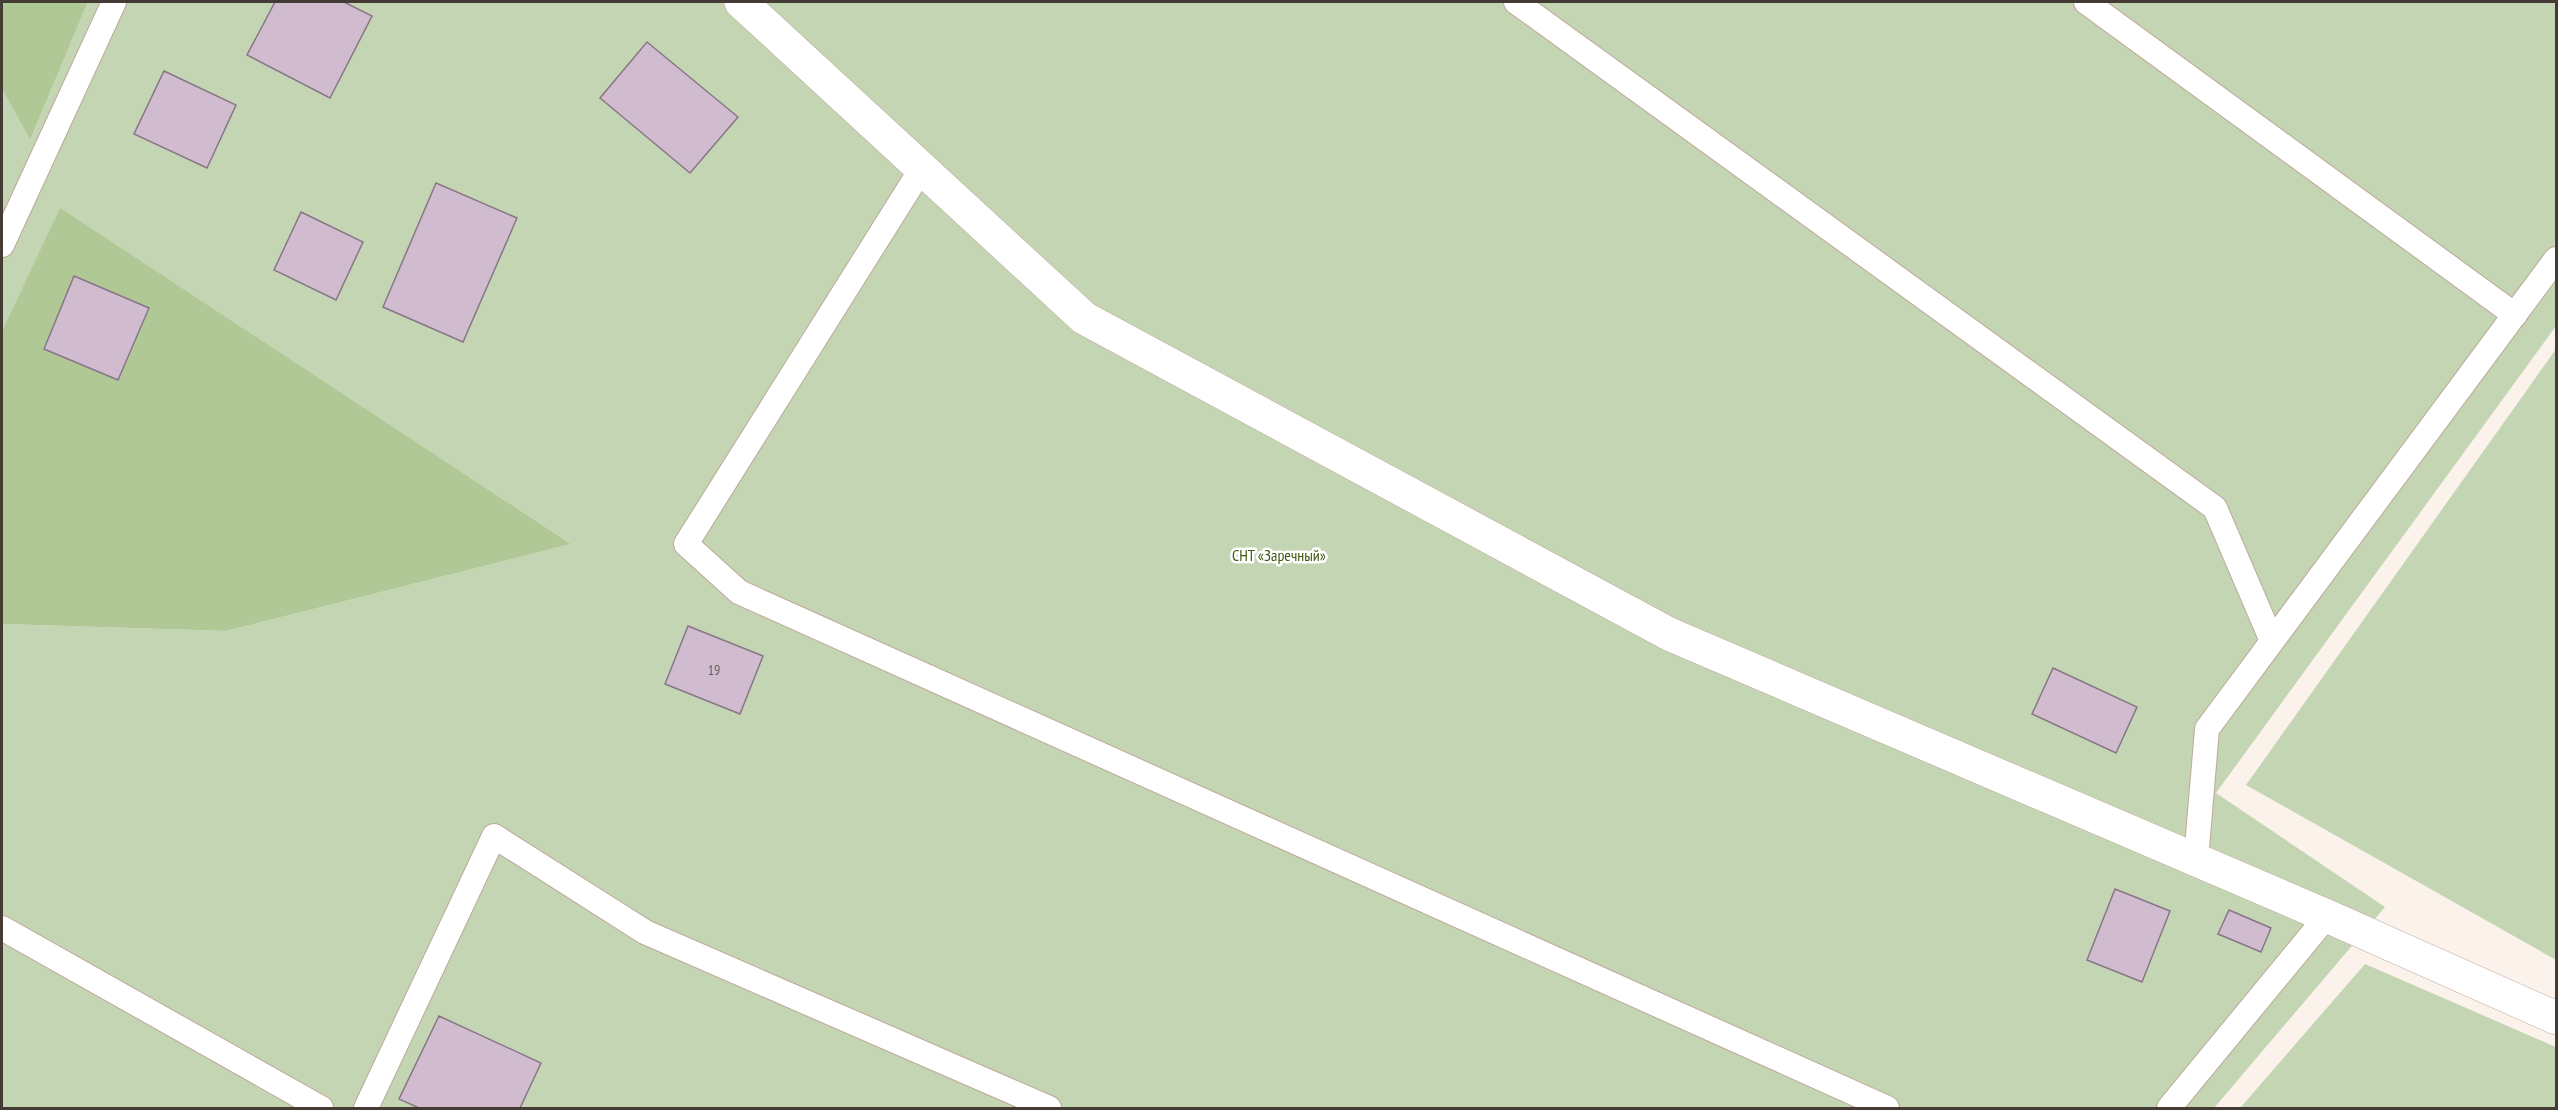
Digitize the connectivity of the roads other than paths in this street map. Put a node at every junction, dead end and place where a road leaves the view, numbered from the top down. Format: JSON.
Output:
{"nodes":[{"id":1,"x":114,"y":2,"type":"edge"},
{"id":2,"x":741,"y":2,"type":"edge"},
{"id":3,"x":1516,"y":2,"type":"edge"},
{"id":4,"x":2086,"y":2,"type":"edge"},
{"id":5,"x":922,"y":168,"type":"junction"},
{"id":6,"x":2,"y":245,"type":"edge"},
{"id":7,"x":2556,"y":259,"type":"edge"},
{"id":8,"x":2515,"y":315,"type":"junction"},
{"id":9,"x":2272,"y":641,"type":"junction"},
{"id":10,"x":2196,"y":859,"type":"junction"},
{"id":11,"x":2327,"y":916,"type":"junction"},
{"id":12,"x":2,"y":928,"type":"edge"},
{"id":13,"x":2556,"y":1018,"type":"edge"},
{"id":14,"x":321,"y":1108,"type":"edge"},
{"id":15,"x":366,"y":1108,"type":"edge"},
{"id":16,"x":1049,"y":1108,"type":"edge"},
{"id":17,"x":1887,"y":1108,"type":"edge"},
{"id":18,"x":2169,"y":1108,"type":"edge"}],
"edges":[{"from":1,"to":6,"type":"lane"},
{"from":2,"to":5,"type":"street"},
{"from":3,"to":9,"type":"lane"},
{"from":4,"to":8,"type":"lane"},
{"from":5,"to":10,"type":"street"},
{"from":5,"to":17,"type":"lane"},
{"from":7,"to":8,"type":"lane"},
{"from":8,"to":9,"type":"lane"},
{"from":9,"to":10,"type":"lane"},
{"from":10,"to":11,"type":"street"},
{"from":11,"to":13,"type":"street"},
{"from":11,"to":18,"type":"lane"},
{"from":12,"to":14,"type":"lane"},
{"from":15,"to":16,"type":"lane"}]}
